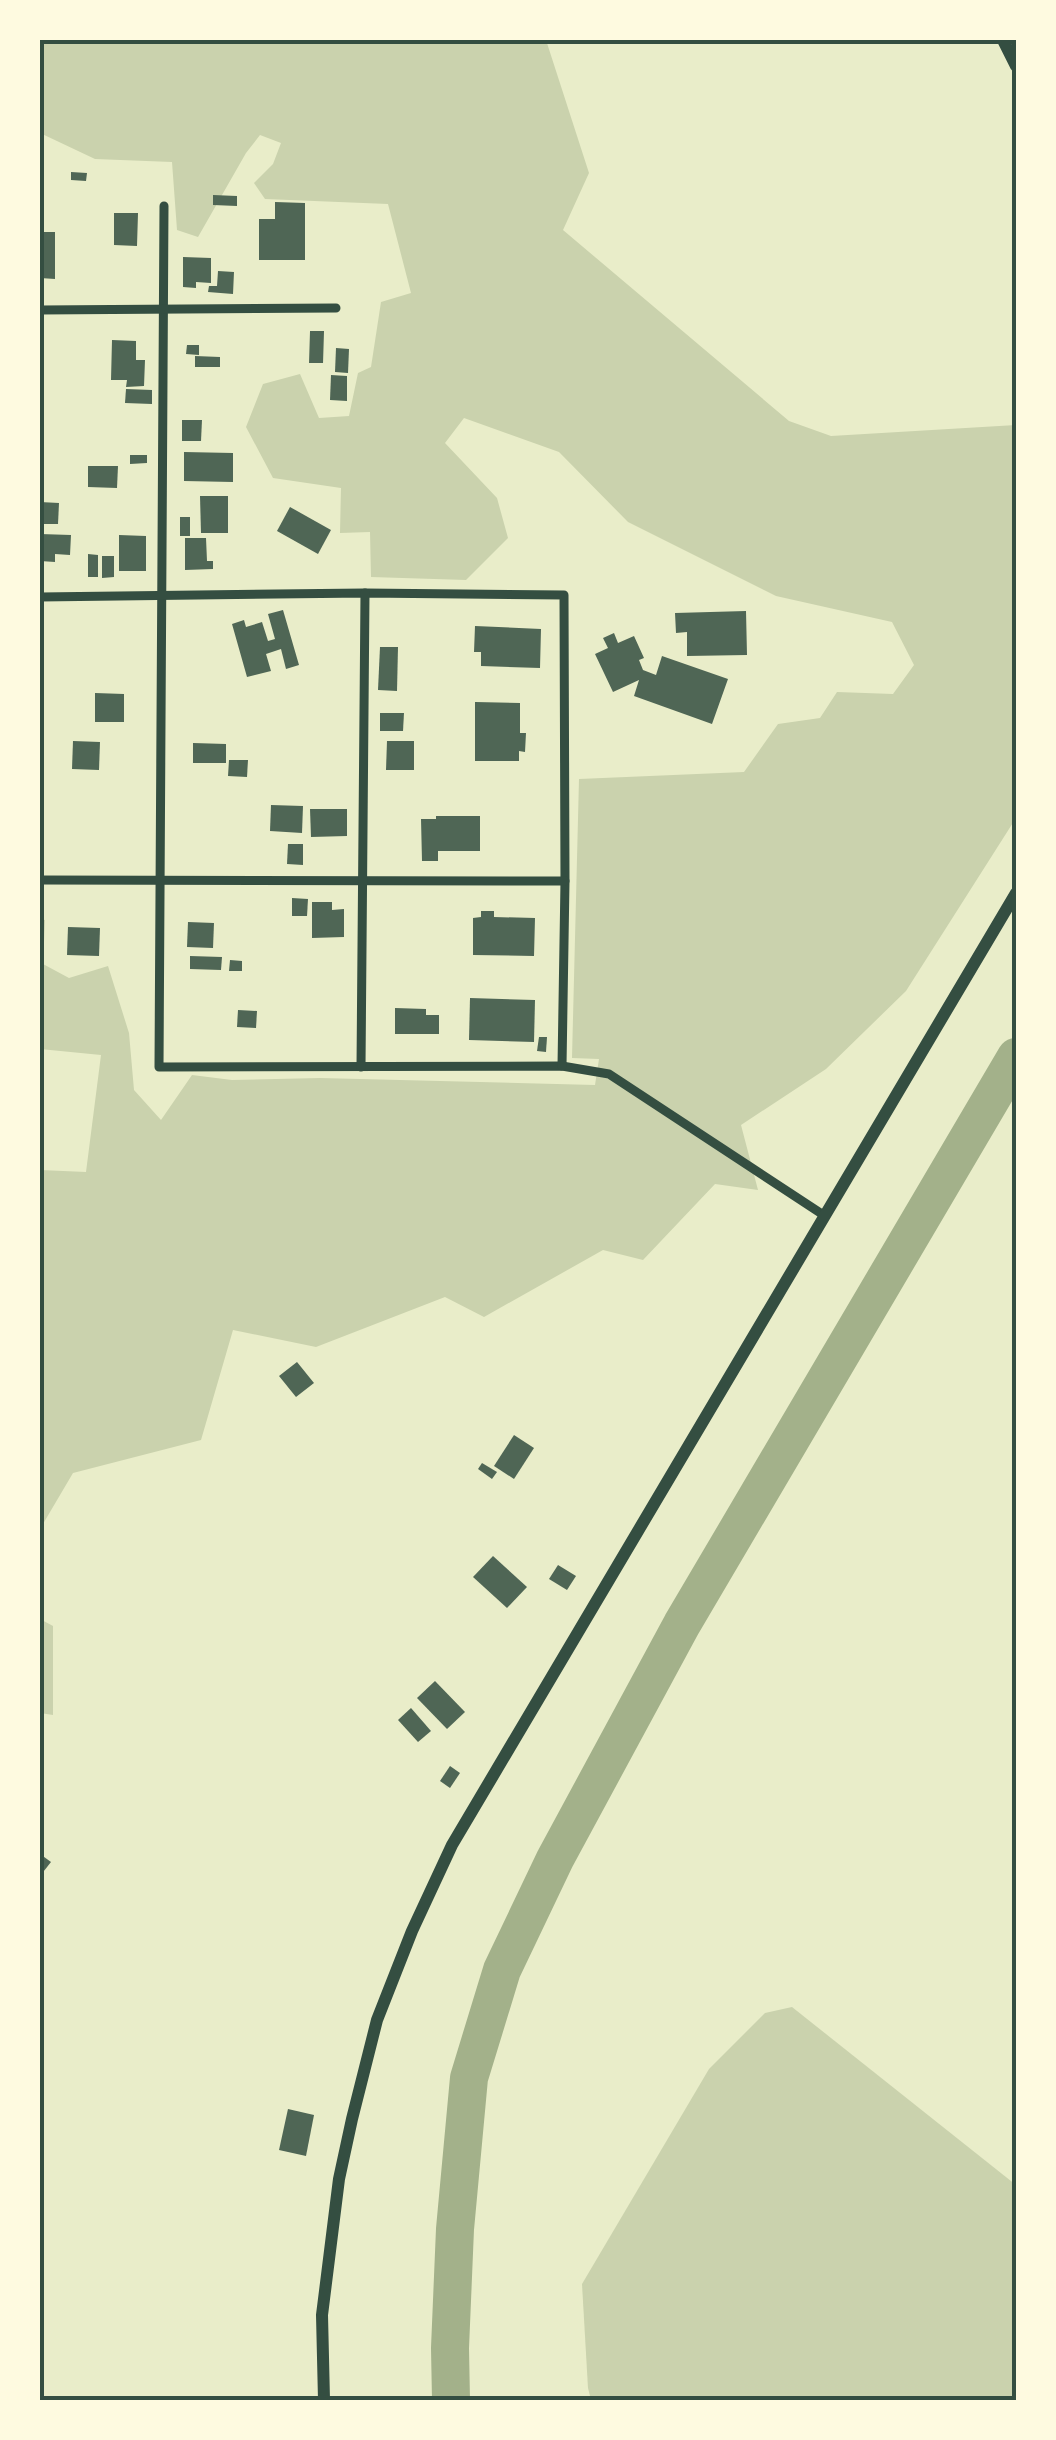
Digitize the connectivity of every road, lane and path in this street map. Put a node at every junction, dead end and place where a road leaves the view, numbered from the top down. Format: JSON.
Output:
{"nodes":[{"id":1,"x":1003,"y":40,"type":"edge"},
{"id":2,"x":1016,"y":66,"type":"edge"},
{"id":3,"x":164,"y":206,"type":"dead end"},
{"id":4,"x":336,"y":308,"type":"dead end"},
{"id":5,"x":164,"y":309,"type":"junction"},
{"id":6,"x":40,"y":310,"type":"edge"},
{"id":7,"x":365,"y":592,"type":"junction"},
{"id":8,"x":40,"y":596,"type":"edge"},
{"id":9,"x":162,"y":596,"type":"junction"},
{"id":10,"x":40,"y":880,"type":"edge"},
{"id":11,"x":162,"y":880,"type":"junction"},
{"id":12,"x":564,"y":881,"type":"junction"},
{"id":13,"x":361,"y":882,"type":"junction"},
{"id":14,"x":1016,"y":893,"type":"edge"},
{"id":15,"x":562,"y":1066,"type":"junction"},
{"id":16,"x":361,"y":1067,"type":"junction"},
{"id":17,"x":825,"y":1216,"type":"junction"},
{"id":18,"x":324,"y":2400,"type":"edge"}],
"edges":[{"from":1,"to":2,"type":"main road"},
{"from":3,"to":5,"type":"street"},
{"from":4,"to":5,"type":"street"},
{"from":5,"to":6,"type":"street"},
{"from":5,"to":9,"type":"street"},
{"from":7,"to":9,"type":"street"},
{"from":7,"to":12,"type":"street"},
{"from":7,"to":13,"type":"street"},
{"from":8,"to":9,"type":"street"},
{"from":9,"to":11,"type":"street"},
{"from":10,"to":11,"type":"street"},
{"from":11,"to":13,"type":"street"},
{"from":11,"to":16,"type":"street"},
{"from":12,"to":13,"type":"street"},
{"from":12,"to":15,"type":"street"},
{"from":13,"to":16,"type":"street"},
{"from":14,"to":17,"type":"main road"},
{"from":15,"to":16,"type":"street"},
{"from":15,"to":17,"type":"street"},
{"from":17,"to":18,"type":"main road"}]}
